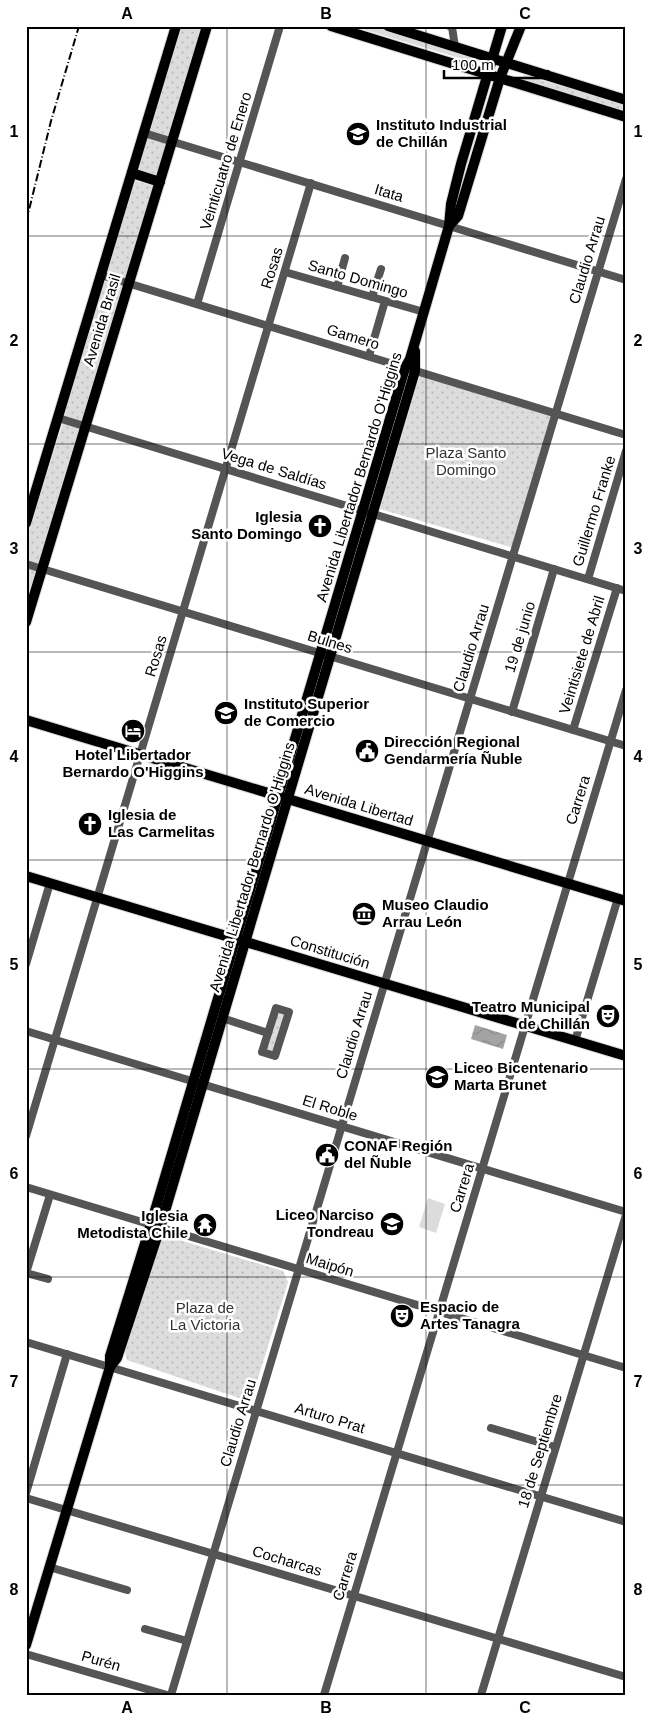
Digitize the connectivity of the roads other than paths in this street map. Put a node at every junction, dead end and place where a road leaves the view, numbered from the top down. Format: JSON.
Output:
{"nodes":[{"id":1,"x":176,"y":26,"type":"edge"},
{"id":2,"x":207,"y":26,"type":"edge"},
{"id":3,"x":280,"y":26,"type":"edge"},
{"id":4,"x":331,"y":26,"type":"edge"},
{"id":5,"x":388,"y":26,"type":"edge"},
{"id":6,"x":449,"y":26,"type":"edge"},
{"id":7,"x":502,"y":26,"type":"edge"},
{"id":8,"x":521,"y":26,"type":"edge"},
{"id":9,"x":455,"y":47,"type":"junction"},
{"id":10,"x":492,"y":58,"type":"junction"},
{"id":11,"x":506,"y":63,"type":"junction"},
{"id":12,"x":488,"y":74,"type":"junction"},
{"id":13,"x":500,"y":78,"type":"junction"},
{"id":14,"x":626,"y":100,"type":"edge"},
{"id":15,"x":626,"y":117,"type":"edge"},
{"id":16,"x":144,"y":133,"type":"junction"},
{"id":17,"x":172,"y":142,"type":"junction"},
{"id":18,"x":240,"y":162,"type":"junction"},
{"id":19,"x":132,"y":174,"type":"junction"},
{"id":20,"x":626,"y":179,"type":"edge"},
{"id":21,"x":160,"y":182,"type":"junction"},
{"id":22,"x":311,"y":183,"type":"junction"},
{"id":23,"x":449,"y":226,"type":"junction"},
{"id":24,"x":345,"y":258,"type":"dead end"},
{"id":25,"x":381,"y":269,"type":"dead end"},
{"id":26,"x":598,"y":271,"type":"junction"},
{"id":27,"x":285,"y":272,"type":"junction"},
{"id":28,"x":101,"y":275,"type":"junction"},
{"id":29,"x":626,"y":280,"type":"edge"},
{"id":30,"x":129,"y":284,"type":"junction"},
{"id":31,"x":337,"y":287,"type":"junction"},
{"id":32,"x":372,"y":297,"type":"junction"},
{"id":33,"x":385,"y":301,"type":"junction"},
{"id":34,"x":197,"y":304,"type":"junction"},
{"id":35,"x":424,"y":312,"type":"junction"},
{"id":36,"x":269,"y":326,"type":"junction"},
{"id":37,"x":369,"y":356,"type":"junction"},
{"id":38,"x":410,"y":369,"type":"junction"},
{"id":39,"x":556,"y":413,"type":"junction"},
{"id":40,"x":58,"y":418,"type":"junction"},
{"id":41,"x":86,"y":426,"type":"junction"},
{"id":42,"x":626,"y":435,"type":"edge"},
{"id":43,"x":626,"y":451,"type":"edge"},
{"id":44,"x":226,"y":469,"type":"junction"},
{"id":45,"x":363,"y":511,"type":"junction"},
{"id":46,"x":373,"y":514,"type":"junction"},
{"id":47,"x":26,"y":523,"type":"edge"},
{"id":48,"x":512,"y":556,"type":"junction"},
{"id":49,"x":26,"y":564,"type":"edge"},
{"id":50,"x":42,"y":569,"type":"junction"},
{"id":51,"x":554,"y":569,"type":"junction"},
{"id":52,"x":588,"y":579,"type":"junction"},
{"id":53,"x":617,"y":588,"type":"junction"},
{"id":54,"x":626,"y":591,"type":"edge"},
{"id":55,"x":183,"y":612,"type":"junction"},
{"id":56,"x":26,"y":622,"type":"edge"},
{"id":57,"x":321,"y":654,"type":"junction"},
{"id":58,"x":332,"y":657,"type":"junction"},
{"id":59,"x":626,"y":690,"type":"edge"},
{"id":60,"x":470,"y":699,"type":"junction"},
{"id":61,"x":512,"y":712,"type":"junction"},
{"id":62,"x":26,"y":720,"type":"edge"},
{"id":63,"x":573,"y":730,"type":"junction"},
{"id":64,"x":610,"y":742,"type":"junction"},
{"id":65,"x":626,"y":746,"type":"edge"},
{"id":66,"x":141,"y":755,"type":"junction"},
{"id":67,"x":278,"y":796,"type":"junction"},
{"id":68,"x":289,"y":799,"type":"junction"},
{"id":69,"x":427,"y":841,"type":"junction"},
{"id":70,"x":26,"y":876,"type":"edge"},
{"id":71,"x":50,"y":883,"type":"junction"},
{"id":72,"x":567,"y":883,"type":"junction"},
{"id":73,"x":98,"y":898,"type":"junction"},
{"id":74,"x":622,"y":900,"type":"edge"},
{"id":75,"x":240,"y":940,"type":"junction"},
{"id":76,"x":26,"y":964,"type":"edge"},
{"id":77,"x":384,"y":984,"type":"junction"},
{"id":78,"x":222,"y":1018,"type":"junction"},
{"id":79,"x":525,"y":1026,"type":"junction"},
{"id":80,"x":26,"y":1031,"type":"edge"},
{"id":81,"x":268,"y":1033,"type":"junction"},
{"id":82,"x":55,"y":1040,"type":"junction"},
{"id":83,"x":575,"y":1041,"type":"junction"},
{"id":84,"x":626,"y":1056,"type":"edge"},
{"id":85,"x":198,"y":1082,"type":"junction"},
{"id":86,"x":342,"y":1126,"type":"junction"},
{"id":87,"x":26,"y":1136,"type":"edge"},
{"id":88,"x":482,"y":1168,"type":"junction"},
{"id":89,"x":26,"y":1187,"type":"edge"},
{"id":90,"x":50,"y":1194,"type":"junction"},
{"id":91,"x":626,"y":1213,"type":"edge"},
{"id":92,"x":156,"y":1226,"type":"junction"},
{"id":93,"x":299,"y":1269,"type":"junction"},
{"id":94,"x":26,"y":1273,"type":"edge"},
{"id":95,"x":48,"y":1279,"type":"dead end"},
{"id":96,"x":439,"y":1312,"type":"junction"},
{"id":97,"x":26,"y":1342,"type":"edge"},
{"id":98,"x":67,"y":1354,"type":"junction"},
{"id":99,"x":583,"y":1354,"type":"junction"},
{"id":100,"x":110,"y":1367,"type":"junction"},
{"id":101,"x":626,"y":1368,"type":"edge"},
{"id":102,"x":256,"y":1410,"type":"junction"},
{"id":103,"x":491,"y":1428,"type":"dead end"},
{"id":104,"x":555,"y":1447,"type":"junction"},
{"id":105,"x":397,"y":1453,"type":"junction"},
{"id":106,"x":30,"y":1465,"type":"edge"},
{"id":107,"x":26,"y":1493,"type":"edge"},
{"id":108,"x":540,"y":1496,"type":"junction"},
{"id":109,"x":26,"y":1498,"type":"edge"},
{"id":110,"x":66,"y":1510,"type":"junction"},
{"id":111,"x":626,"y":1522,"type":"edge"},
{"id":112,"x":213,"y":1553,"type":"junction"},
{"id":113,"x":49,"y":1567,"type":"junction"},
{"id":114,"x":127,"y":1590,"type":"dead end"},
{"id":115,"x":354,"y":1596,"type":"junction"},
{"id":116,"x":145,"y":1629,"type":"dead end"},
{"id":117,"x":497,"y":1639,"type":"junction"},
{"id":118,"x":187,"y":1641,"type":"junction"},
{"id":119,"x":26,"y":1645,"type":"edge"},
{"id":120,"x":26,"y":1654,"type":"edge"},
{"id":121,"x":626,"y":1677,"type":"edge"},
{"id":122,"x":167,"y":1695,"type":"edge"},
{"id":123,"x":171,"y":1695,"type":"edge"},
{"id":124,"x":324,"y":1695,"type":"edge"},
{"id":125,"x":481,"y":1695,"type":"edge"}],
"edges":[{"from":1,"to":16,"type":"main road","name":"Avenida Brasil"},
{"from":2,"to":17,"type":"main road","name":"Avenida Brasil"},
{"from":3,"to":18,"type":"street","name":"Veinticuatro de Enero"},
{"from":4,"to":12,"type":"main road"},
{"from":5,"to":9,"type":"main road"},
{"from":6,"to":9,"type":"street"},
{"from":7,"to":10,"type":"main road","name":"Avenida Libertador Bernardo O'Higgins"},
{"from":8,"to":11,"type":"main road","name":"Avenida Libertador Bernardo O'Higgins"},
{"from":9,"to":10,"type":"main road"},
{"from":10,"to":11,"type":"main road"},
{"from":10,"to":12,"type":"main road","name":"Avenida Libertador Bernardo O'Higgins"},
{"from":11,"to":13,"type":"main road","name":"Avenida Libertador Bernardo O'Higgins"},
{"from":11,"to":14,"type":"main road"},
{"from":12,"to":13,"type":"main road"},
{"from":12,"to":23,"type":"main road","name":"Avenida Libertador Bernardo O'Higgins"},
{"from":13,"to":15,"type":"main road"},
{"from":13,"to":23,"type":"main road","name":"Avenida Libertador Bernardo O'Higgins"},
{"from":16,"to":17,"type":"street","name":"Itata"},
{"from":16,"to":19,"type":"main road","name":"Avenida Brasil"},
{"from":17,"to":18,"type":"street","name":"Itata"},
{"from":17,"to":21,"type":"main road","name":"Avenida Brasil"},
{"from":18,"to":22,"type":"street","name":"Itata"},
{"from":18,"to":34,"type":"street","name":"Veinticuatro de Enero"},
{"from":19,"to":21,"type":"main road"},
{"from":19,"to":28,"type":"main road","name":"Avenida Brasil"},
{"from":20,"to":26,"type":"street","name":"Claudio Arrau"},
{"from":21,"to":30,"type":"main road","name":"Avenida Brasil"},
{"from":22,"to":23,"type":"street","name":"Itata"},
{"from":22,"to":27,"type":"street","name":"Rosas"},
{"from":23,"to":26,"type":"street","name":"Itata"},
{"from":23,"to":35,"type":"main road","name":"Avenida Libertador Bernardo O'Higgins"},
{"from":24,"to":31,"type":"street"},
{"from":25,"to":32,"type":"street"},
{"from":26,"to":29,"type":"street","name":"Itata"},
{"from":26,"to":39,"type":"street","name":"Claudio Arrau"},
{"from":27,"to":31,"type":"street","name":"Santo Domingo"},
{"from":27,"to":36,"type":"street","name":"Rosas"},
{"from":28,"to":30,"type":"street","name":"Gamero"},
{"from":28,"to":40,"type":"main road","name":"Avenida Brasil"},
{"from":30,"to":34,"type":"street","name":"Gamero"},
{"from":30,"to":41,"type":"main road","name":"Avenida Brasil"},
{"from":31,"to":32,"type":"street","name":"Santo Domingo"},
{"from":32,"to":33,"type":"street","name":"Santo Domingo"},
{"from":33,"to":35,"type":"street","name":"Santo Domingo"},
{"from":33,"to":37,"type":"street"},
{"from":34,"to":36,"type":"street","name":"Gamero"},
{"from":35,"to":38,"type":"main road","name":"Avenida Libertador Bernardo O'Higgins"},
{"from":36,"to":37,"type":"street","name":"Gamero"},
{"from":36,"to":44,"type":"street","name":"Rosas"},
{"from":37,"to":38,"type":"street","name":"Gamero"},
{"from":38,"to":39,"type":"street","name":"Gamero"},
{"from":38,"to":45,"type":"main road","name":"Avenida Libertador Bernardo O'Higgins"},
{"from":38,"to":46,"type":"main road","name":"Avenida Libertador Bernardo O'Higgins"},
{"from":39,"to":42,"type":"street","name":"Gamero"},
{"from":39,"to":48,"type":"street","name":"Claudio Arrau"},
{"from":40,"to":41,"type":"street","name":"Vega de Saldías"},
{"from":40,"to":47,"type":"main road","name":"Avenida Brasil"},
{"from":41,"to":44,"type":"street","name":"Vega de Saldías"},
{"from":41,"to":50,"type":"main road","name":"Avenida Brasil"},
{"from":43,"to":52,"type":"street","name":"Guillermo Franke"},
{"from":44,"to":45,"type":"street","name":"Vega de Saldías"},
{"from":44,"to":55,"type":"street","name":"Rosas"},
{"from":45,"to":46,"type":"street","name":"Vega de Saldías"},
{"from":45,"to":57,"type":"main road","name":"Avenida Libertador Bernardo O'Higgins"},
{"from":46,"to":48,"type":"street","name":"Vega de Saldías"},
{"from":46,"to":58,"type":"main road","name":"Avenida Libertador Bernardo O'Higgins"},
{"from":48,"to":51,"type":"street","name":"Vega de Saldías"},
{"from":48,"to":60,"type":"street","name":"Claudio Arrau"},
{"from":49,"to":50,"type":"street","name":"Bulnes"},
{"from":50,"to":55,"type":"street","name":"Bulnes"},
{"from":50,"to":56,"type":"main road","name":"Avenida Brasil"},
{"from":51,"to":52,"type":"street","name":"Vega de Saldías"},
{"from":51,"to":61,"type":"street","name":"19 de junio"},
{"from":52,"to":53,"type":"street","name":"Vega de Saldías"},
{"from":53,"to":54,"type":"street","name":"Vega de Saldías"},
{"from":53,"to":63,"type":"street","name":"Veintisiete de Abril"},
{"from":55,"to":57,"type":"street","name":"Bulnes"},
{"from":55,"to":66,"type":"street","name":"Rosas"},
{"from":57,"to":58,"type":"street","name":"Bulnes"},
{"from":57,"to":67,"type":"main road","name":"Avenida Libertador Bernardo O'Higgins"},
{"from":58,"to":60,"type":"street","name":"Bulnes"},
{"from":58,"to":68,"type":"main road","name":"Avenida Libertador Bernardo O'Higgins"},
{"from":59,"to":64,"type":"street","name":"Carrera"},
{"from":60,"to":61,"type":"street","name":"Bulnes"},
{"from":60,"to":69,"type":"street","name":"Claudio Arrau"},
{"from":61,"to":63,"type":"street","name":"Bulnes"},
{"from":62,"to":66,"type":"main road","name":"Avenida Libertad"},
{"from":63,"to":64,"type":"street","name":"Bulnes"},
{"from":64,"to":65,"type":"street","name":"Bulnes"},
{"from":64,"to":72,"type":"street","name":"Carrera"},
{"from":66,"to":67,"type":"main road","name":"Avenida Libertad"},
{"from":66,"to":73,"type":"street","name":"Rosas"},
{"from":67,"to":68,"type":"main road","name":"Avenida Libertad"},
{"from":67,"to":75,"type":"main road","name":"Avenida Libertador Bernardo O'Higgins"},
{"from":68,"to":69,"type":"main road","name":"Avenida Libertad"},
{"from":68,"to":75,"type":"main road","name":"Avenida Libertador Bernardo O'Higgins"},
{"from":69,"to":72,"type":"main road","name":"Avenida Libertad"},
{"from":69,"to":77,"type":"street","name":"Claudio Arrau"},
{"from":70,"to":71,"type":"main road","name":"Constitución"},
{"from":71,"to":73,"type":"main road","name":"Constitución"},
{"from":71,"to":76,"type":"street"},
{"from":72,"to":74,"type":"main road","name":"Avenida Libertad"},
{"from":72,"to":79,"type":"street","name":"Carrera"},
{"from":73,"to":75,"type":"main road","name":"Constitución"},
{"from":73,"to":82,"type":"street","name":"Rosas"},
{"from":74,"to":83,"type":"street"},
{"from":75,"to":77,"type":"main road","name":"Constitución"},
{"from":75,"to":78,"type":"main road","name":"Avenida Libertador Bernardo O'Higgins"},
{"from":75,"to":85,"type":"main road","name":"Avenida Libertador Bernardo O'Higgins"},
{"from":77,"to":79,"type":"main road","name":"Constitución"},
{"from":77,"to":86,"type":"street","name":"Claudio Arrau"},
{"from":78,"to":81,"type":"street"},
{"from":78,"to":85,"type":"main road","name":"Avenida Libertador Bernardo O'Higgins"},
{"from":79,"to":83,"type":"main road","name":"Constitución"},
{"from":79,"to":88,"type":"street","name":"Carrera"},
{"from":80,"to":82,"type":"street","name":"El Roble"},
{"from":81,"to":81,"type":"street"},
{"from":82,"to":85,"type":"street","name":"El Roble"},
{"from":82,"to":87,"type":"street","name":"Rosas"},
{"from":83,"to":84,"type":"main road","name":"Constitución"},
{"from":85,"to":86,"type":"street","name":"El Roble"},
{"from":85,"to":92,"type":"main road","name":"Avenida Libertador Bernardo O'Higgins"},
{"from":86,"to":88,"type":"street","name":"El Roble"},
{"from":86,"to":93,"type":"street","name":"Claudio Arrau"},
{"from":88,"to":91,"type":"street","name":"El Roble"},
{"from":88,"to":96,"type":"street","name":"Carrera"},
{"from":89,"to":90,"type":"street","name":"Maipón"},
{"from":90,"to":92,"type":"street","name":"Maipón"},
{"from":90,"to":94,"type":"street"},
{"from":91,"to":99,"type":"street","name":"18 de Septiembre"},
{"from":92,"to":93,"type":"street","name":"Maipón"},
{"from":92,"to":100,"type":"main road","name":"Avenida Libertador Bernardo O'Higgins"},
{"from":93,"to":96,"type":"street","name":"Maipón"},
{"from":93,"to":102,"type":"street","name":"Claudio Arrau"},
{"from":94,"to":95,"type":"street"},
{"from":96,"to":99,"type":"street","name":"Maipón"},
{"from":96,"to":105,"type":"street","name":"Carrera"},
{"from":97,"to":98,"type":"street","name":"Arturo Prat"},
{"from":98,"to":100,"type":"street","name":"Arturo Prat"},
{"from":98,"to":106,"type":"street"},
{"from":99,"to":101,"type":"street","name":"Maipón"},
{"from":99,"to":104,"type":"street","name":"18 de Septiembre"},
{"from":100,"to":102,"type":"street","name":"Arturo Prat"},
{"from":100,"to":110,"type":"main road","name":"Avenida Libertador Bernardo O'Higgins"},
{"from":102,"to":105,"type":"street","name":"Arturo Prat"},
{"from":102,"to":112,"type":"street","name":"Claudio Arrau"},
{"from":103,"to":104,"type":"street"},
{"from":104,"to":108,"type":"street","name":"18 de Septiembre"},
{"from":105,"to":108,"type":"street","name":"Arturo Prat"},
{"from":105,"to":115,"type":"street","name":"Carrera"},
{"from":106,"to":107,"type":"street"},
{"from":108,"to":111,"type":"street","name":"Arturo Prat"},
{"from":108,"to":117,"type":"street","name":"18 de Septiembre"},
{"from":109,"to":110,"type":"street","name":"Cocharcas"},
{"from":110,"to":112,"type":"street","name":"Cocharcas"},
{"from":110,"to":113,"type":"main road","name":"Avenida Libertador Bernardo O'Higgins"},
{"from":112,"to":115,"type":"street","name":"Cocharcas"},
{"from":112,"to":118,"type":"street","name":"Claudio Arrau"},
{"from":113,"to":114,"type":"street"},
{"from":113,"to":119,"type":"main road","name":"Avenida Libertador Bernardo O'Higgins"},
{"from":115,"to":117,"type":"street","name":"Cocharcas"},
{"from":115,"to":124,"type":"street","name":"Carrera"},
{"from":116,"to":118,"type":"street"},
{"from":117,"to":121,"type":"street","name":"Cocharcas"},
{"from":117,"to":125,"type":"street","name":"18 de Septiembre"},
{"from":118,"to":123,"type":"street","name":"Claudio Arrau"},
{"from":120,"to":122,"type":"street","name":"Purén"}]}
